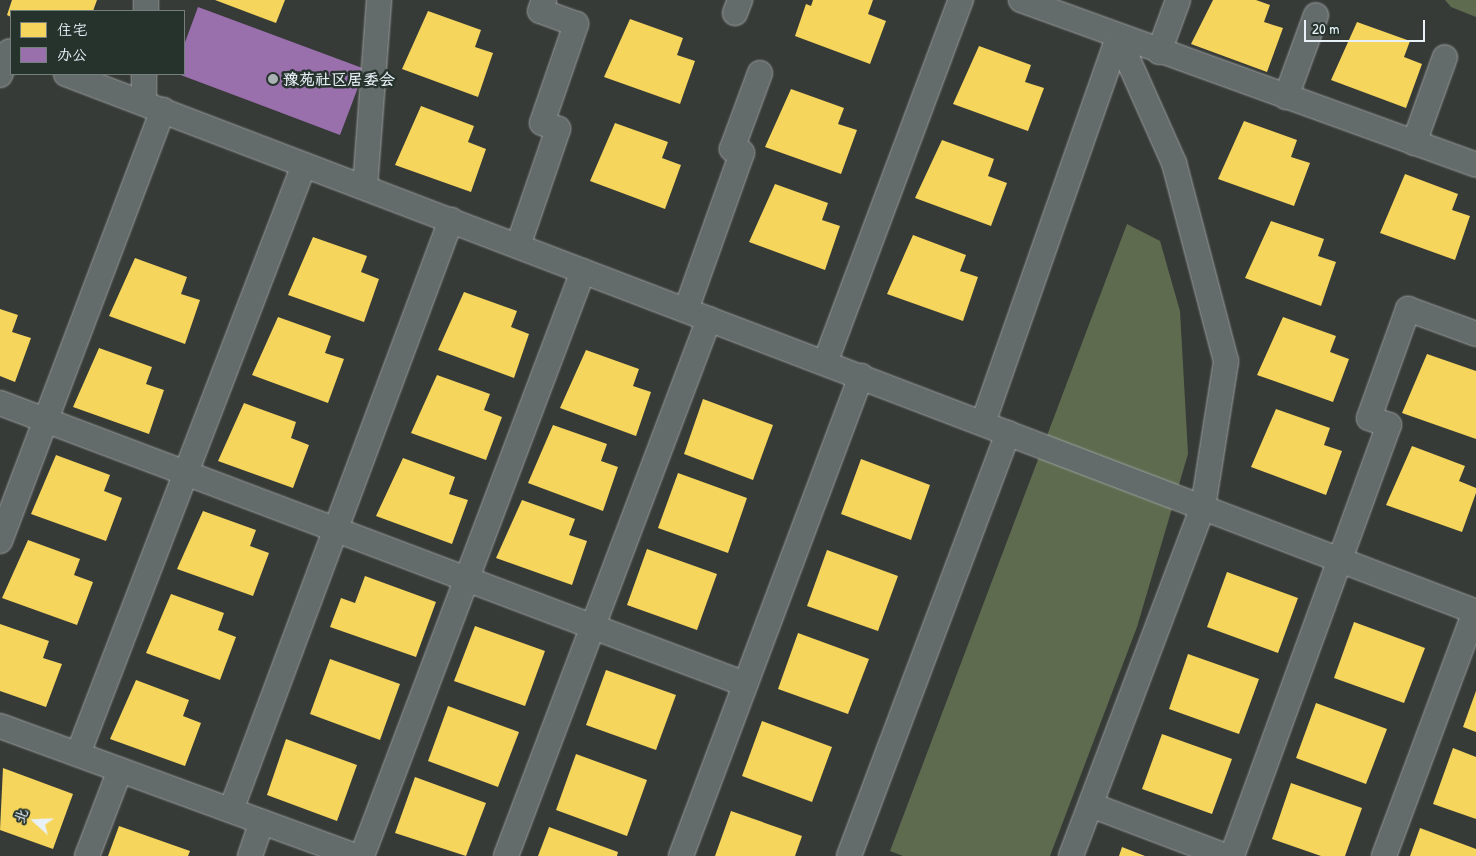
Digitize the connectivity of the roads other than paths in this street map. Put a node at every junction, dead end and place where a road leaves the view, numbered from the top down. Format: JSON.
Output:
{"nodes":[{"id":1,"x":379,"y":0,"type":"edge"},
{"id":2,"x":544,"y":0,"type":"edge"},
{"id":3,"x":962,"y":0,"type":"edge"},
{"id":4,"x":1021,"y":0,"type":"edge"},
{"id":5,"x":1178,"y":0,"type":"edge"},
{"id":6,"x":1316,"y":15,"type":"dead end"},
{"id":7,"x":1118,"y":37,"type":"junction"},
{"id":8,"x":7,"y":51,"type":"edge"},
{"id":9,"x":1159,"y":52,"type":"junction"},
{"id":10,"x":1445,"y":57,"type":"dead end"},
{"id":11,"x":760,"y":73,"type":"dead end"},
{"id":12,"x":0,"y":75,"type":"edge"},
{"id":13,"x":69,"y":75,"type":"edge"},
{"id":14,"x":144,"y":75,"type":"edge"},
{"id":15,"x":1286,"y":97,"type":"junction"},
{"id":16,"x":153,"y":107,"type":"junction"},
{"id":17,"x":1414,"y":143,"type":"junction"},
{"id":18,"x":304,"y":165,"type":"junction"},
{"id":19,"x":1476,"y":165,"type":"edge"},
{"id":20,"x":364,"y":187,"type":"junction"},
{"id":21,"x":451,"y":220,"type":"junction"},
{"id":22,"x":518,"y":246,"type":"junction"},
{"id":23,"x":583,"y":271,"type":"junction"},
{"id":24,"x":686,"y":310,"type":"junction"},
{"id":25,"x":709,"y":319,"type":"junction"},
{"id":26,"x":1476,"y":334,"type":"edge"},
{"id":27,"x":825,"y":362,"type":"junction"},
{"id":28,"x":861,"y":376,"type":"junction"},
{"id":29,"x":0,"y":403,"type":"edge"},
{"id":30,"x":46,"y":420,"type":"junction"},
{"id":31,"x":983,"y":423,"type":"junction"},
{"id":32,"x":1008,"y":433,"type":"junction"},
{"id":33,"x":186,"y":473,"type":"junction"},
{"id":34,"x":1203,"y":508,"type":"junction"},
{"id":35,"x":336,"y":530,"type":"junction"},
{"id":36,"x":0,"y":541,"type":"edge"},
{"id":37,"x":1341,"y":560,"type":"junction"},
{"id":38,"x":467,"y":579,"type":"junction"},
{"id":39,"x":1475,"y":611,"type":"edge"},
{"id":40,"x":593,"y":626,"type":"junction"},
{"id":41,"x":745,"y":684,"type":"junction"},
{"id":42,"x":0,"y":726,"type":"edge"},
{"id":43,"x":78,"y":754,"type":"junction"},
{"id":44,"x":120,"y":770,"type":"junction"},
{"id":45,"x":1091,"y":805,"type":"junction"},
{"id":46,"x":231,"y":810,"type":"junction"},
{"id":47,"x":262,"y":822,"type":"junction"},
{"id":48,"x":87,"y":856,"type":"edge"},
{"id":49,"x":250,"y":856,"type":"edge"},
{"id":50,"x":355,"y":856,"type":"edge"},
{"id":51,"x":362,"y":856,"type":"edge"},
{"id":52,"x":506,"y":856,"type":"edge"},
{"id":53,"x":681,"y":856,"type":"edge"},
{"id":54,"x":849,"y":856,"type":"edge"},
{"id":55,"x":1071,"y":856,"type":"edge"},
{"id":56,"x":1225,"y":856,"type":"edge"},
{"id":57,"x":1232,"y":856,"type":"edge"},
{"id":58,"x":1384,"y":856,"type":"edge"}],
"edges":[{"from":1,"to":20,"type":"lane"},
{"from":2,"to":22,"type":"lane"},
{"from":3,"to":27,"type":"lane"},
{"from":4,"to":7,"type":"lane"},
{"from":5,"to":9,"type":"lane"},
{"from":6,"to":15,"type":"lane"},
{"from":7,"to":9,"type":"lane"},
{"from":7,"to":31,"type":"lane"},
{"from":7,"to":34,"type":"lane"},
{"from":8,"to":12,"type":"lane"},
{"from":9,"to":15,"type":"lane"},
{"from":10,"to":17,"type":"lane"},
{"from":11,"to":24,"type":"lane"},
{"from":13,"to":16,"type":"lane"},
{"from":14,"to":16,"type":"lane"},
{"from":15,"to":17,"type":"lane"},
{"from":16,"to":18,"type":"lane"},
{"from":16,"to":30,"type":"lane"},
{"from":17,"to":19,"type":"lane"},
{"from":18,"to":20,"type":"lane"},
{"from":18,"to":33,"type":"lane"},
{"from":20,"to":21,"type":"lane"},
{"from":21,"to":22,"type":"lane"},
{"from":21,"to":35,"type":"lane"},
{"from":22,"to":23,"type":"lane"},
{"from":23,"to":24,"type":"lane"},
{"from":23,"to":38,"type":"lane"},
{"from":24,"to":25,"type":"lane"},
{"from":25,"to":27,"type":"lane"},
{"from":25,"to":40,"type":"lane"},
{"from":26,"to":37,"type":"lane"},
{"from":27,"to":28,"type":"lane"},
{"from":28,"to":31,"type":"lane"},
{"from":28,"to":41,"type":"lane"},
{"from":29,"to":30,"type":"lane"},
{"from":30,"to":33,"type":"lane"},
{"from":30,"to":36,"type":"lane"},
{"from":31,"to":32,"type":"lane"},
{"from":32,"to":34,"type":"lane"},
{"from":32,"to":54,"type":"lane"},
{"from":33,"to":35,"type":"lane"},
{"from":33,"to":43,"type":"lane"},
{"from":34,"to":37,"type":"lane"},
{"from":34,"to":45,"type":"lane"},
{"from":35,"to":38,"type":"lane"},
{"from":35,"to":46,"type":"lane"},
{"from":37,"to":39,"type":"lane"},
{"from":37,"to":57,"type":"lane"},
{"from":38,"to":40,"type":"lane"},
{"from":38,"to":51,"type":"lane"},
{"from":39,"to":58,"type":"lane"},
{"from":40,"to":41,"type":"lane"},
{"from":40,"to":52,"type":"lane"},
{"from":41,"to":53,"type":"lane"},
{"from":42,"to":43,"type":"lane"},
{"from":43,"to":44,"type":"lane"},
{"from":44,"to":46,"type":"lane"},
{"from":44,"to":48,"type":"lane"},
{"from":45,"to":55,"type":"lane"},
{"from":45,"to":56,"type":"lane"},
{"from":46,"to":47,"type":"lane"},
{"from":47,"to":49,"type":"lane"},
{"from":47,"to":50,"type":"lane"}]}
